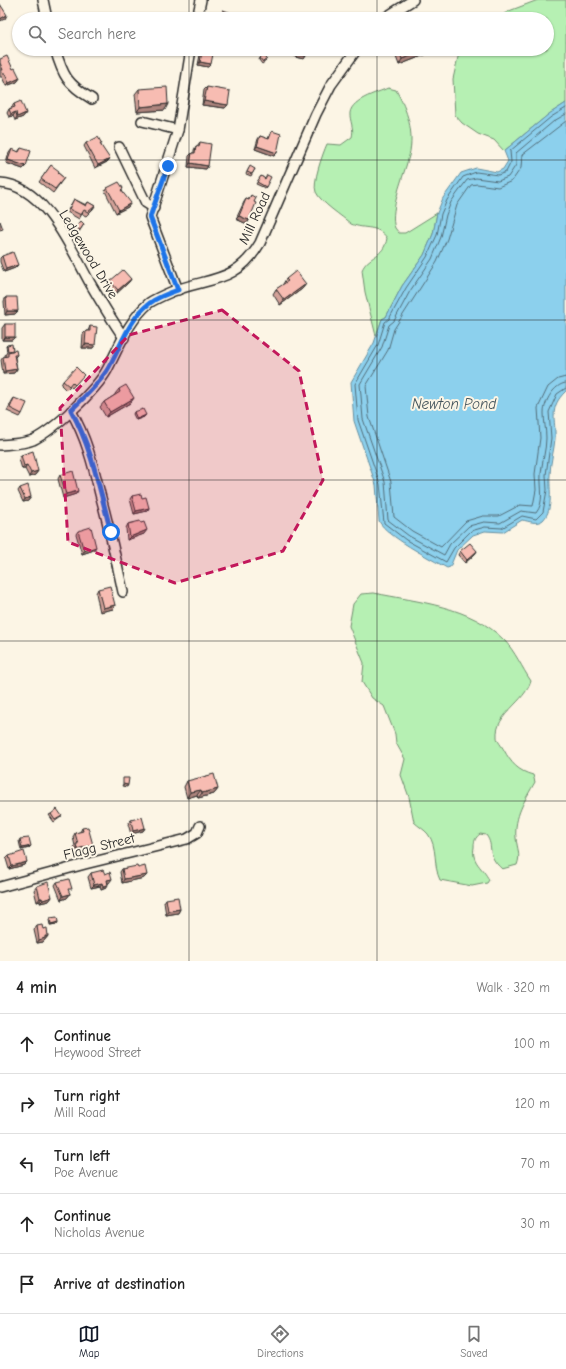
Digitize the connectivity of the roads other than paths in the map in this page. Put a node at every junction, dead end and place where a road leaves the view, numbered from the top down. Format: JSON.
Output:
{"nodes":[{"id":1,"x":43,"y":0,"type":"edge"},
{"id":2,"x":201,"y":0,"type":"edge"},
{"id":3,"x":412,"y":0,"type":"edge"},
{"id":4,"x":46,"y":12,"type":"edge"},
{"id":5,"x":198,"y":12,"type":"edge"},
{"id":6,"x":394,"y":12,"type":"edge"},
{"id":7,"x":58,"y":56,"type":"edge"},
{"id":8,"x":190,"y":56,"type":"edge"},
{"id":9,"x":352,"y":56,"type":"edge"},
{"id":10,"x":92,"y":99,"type":"dead end"},
{"id":11,"x":142,"y":121,"type":"dead end"},
{"id":12,"x":178,"y":130,"type":"junction"},
{"id":13,"x":119,"y":147,"type":"dead end"},
{"id":14,"x":0,"y":183,"type":"edge"},
{"id":15,"x":154,"y":208,"type":"junction"},
{"id":16,"x":178,"y":290,"type":"junction"},
{"id":17,"x":124,"y":338,"type":"junction"},
{"id":18,"x":71,"y":410,"type":"junction"},
{"id":19,"x":0,"y":445,"type":"edge"},
{"id":20,"x":123,"y":592,"type":"dead end"},
{"id":21,"x":200,"y":826,"type":"dead end"},
{"id":22,"x":0,"y":887,"type":"edge"}],
"edges":[{"from":1,"to":4,"type":"street"},
{"from":2,"to":5,"type":"street"},
{"from":3,"to":6,"type":"street"},
{"from":7,"to":10,"type":"street"},
{"from":8,"to":12,"type":"street"},
{"from":9,"to":16,"type":"street","name":"Mill Road"},
{"from":11,"to":12,"type":"street"},
{"from":12,"to":15,"type":"street"},
{"from":13,"to":15,"type":"street"},
{"from":14,"to":17,"type":"street","name":"Ledgewood Drive"},
{"from":15,"to":16,"type":"street"},
{"from":16,"to":17,"type":"street","name":"Mill Road"},
{"from":17,"to":18,"type":"street","name":"Mill Road"},
{"from":18,"to":19,"type":"street","name":"Mill Road"},
{"from":18,"to":20,"type":"street"},
{"from":21,"to":22,"type":"street","name":"Flagg Street"}]}
